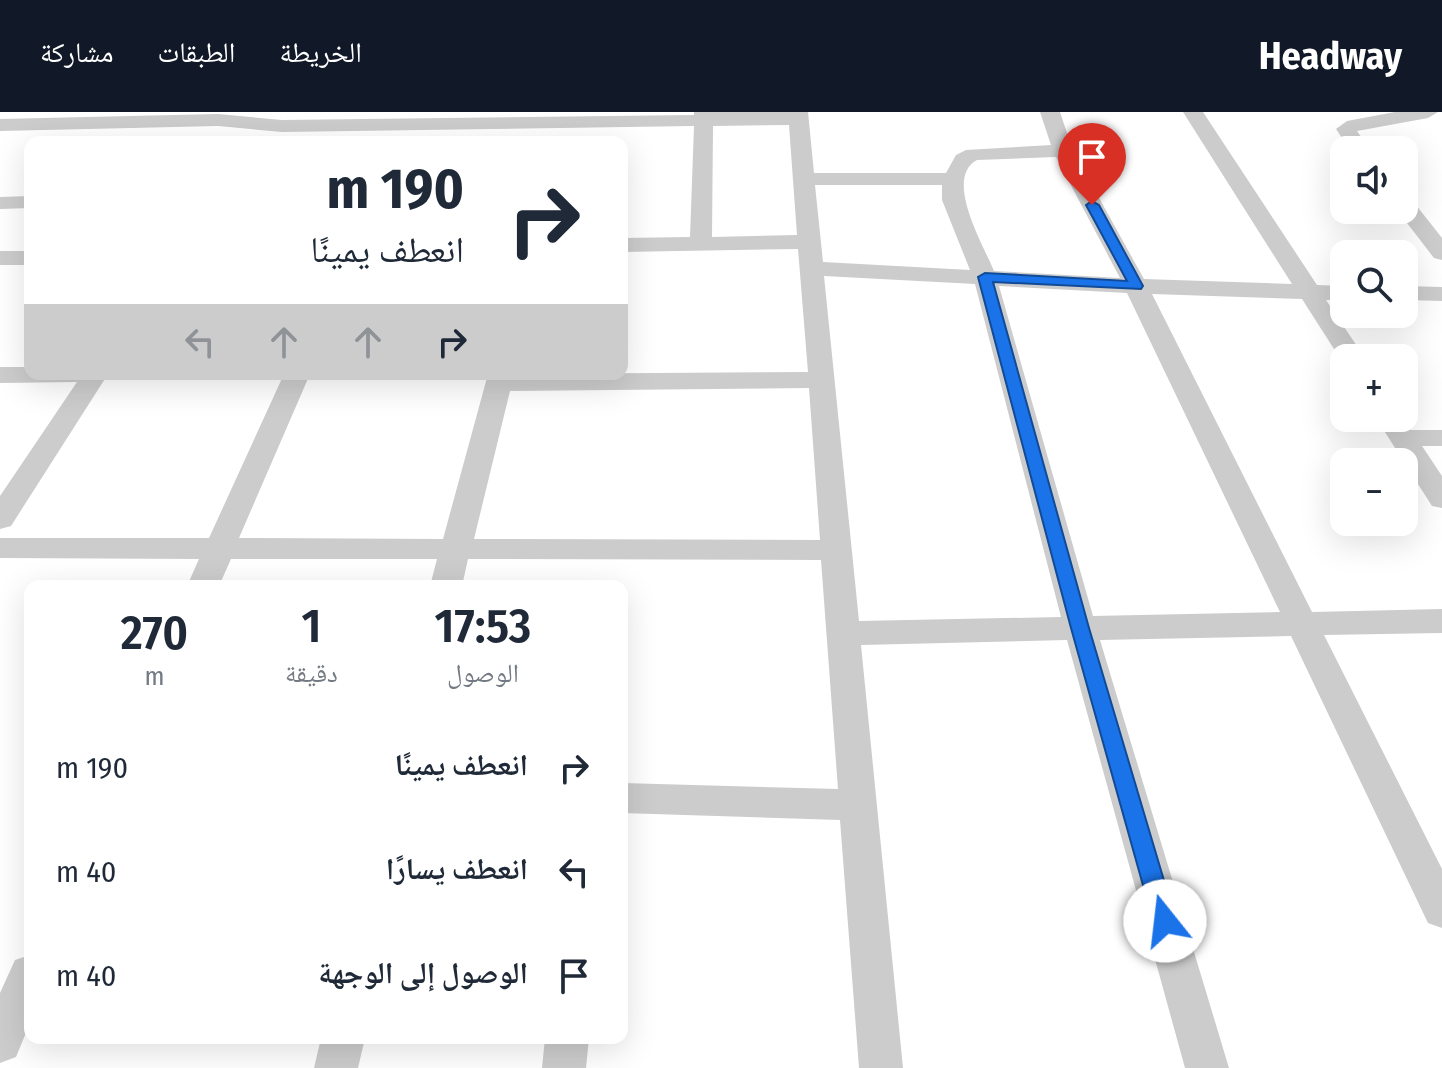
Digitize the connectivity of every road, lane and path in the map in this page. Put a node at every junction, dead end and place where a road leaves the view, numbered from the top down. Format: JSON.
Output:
{"nodes":[{"id":1,"x":1050,"y":112,"type":"edge"},
{"id":2,"x":1193,"y":112,"type":"edge"},
{"id":3,"x":1421,"y":112,"type":"edge"},
{"id":4,"x":799,"y":115,"type":"edge"},
{"id":5,"x":704,"y":116,"type":"edge"},
{"id":6,"x":262,"y":118,"type":"edge"},
{"id":7,"x":0,"y":125,"type":"edge"},
{"id":8,"x":419,"y":126,"type":"edge"},
{"id":9,"x":1442,"y":128,"type":"edge"},
{"id":10,"x":551,"y":132,"type":"edge"},
{"id":11,"x":251,"y":136,"type":"edge"},
{"id":12,"x":1351,"y":136,"type":"edge"},
{"id":13,"x":1063,"y":151,"type":"junction"},
{"id":14,"x":803,"y":179,"type":"junction"},
{"id":15,"x":953,"y":179,"type":"junction"},
{"id":16,"x":24,"y":202,"type":"edge"},
{"id":17,"x":0,"y":203,"type":"edge"},
{"id":18,"x":1418,"y":223,"type":"edge"},
{"id":19,"x":701,"y":243,"type":"junction"},
{"id":20,"x":628,"y":245,"type":"edge"},
{"id":21,"x":1442,"y":253,"type":"edge"},
{"id":22,"x":811,"y":255,"type":"junction"},
{"id":23,"x":985,"y":277,"type":"junction"},
{"id":24,"x":1136,"y":286,"type":"junction"},
{"id":25,"x":1310,"y":292,"type":"junction"},
{"id":26,"x":1330,"y":293,"type":"edge"},
{"id":27,"x":1418,"y":293,"type":"edge"},
{"id":28,"x":1442,"y":294,"type":"edge"},
{"id":29,"x":1343,"y":344,"type":"edge"},
{"id":30,"x":0,"y":375,"type":"edge"},
{"id":31,"x":24,"y":375,"type":"edge"},
{"id":32,"x":628,"y":379,"type":"edge"},
{"id":33,"x":91,"y":380,"type":"edge"},
{"id":34,"x":294,"y":380,"type":"edge"},
{"id":35,"x":499,"y":380,"type":"edge"},
{"id":36,"x":822,"y":380,"type":"junction"},
{"id":37,"x":1400,"y":432,"type":"edge"},
{"id":38,"x":1415,"y":432,"type":"edge"},
{"id":39,"x":1442,"y":438,"type":"edge"},
{"id":40,"x":1442,"y":499,"type":"edge"},
{"id":41,"x":0,"y":519,"type":"edge"},
{"id":42,"x":0,"y":548,"type":"edge"},
{"id":43,"x":219,"y":548,"type":"junction"},
{"id":44,"x":454,"y":549,"type":"junction"},
{"id":45,"x":838,"y":550,"type":"junction"},
{"id":46,"x":206,"y":580,"type":"edge"},
{"id":47,"x":447,"y":580,"type":"edge"},
{"id":48,"x":1442,"y":621,"type":"edge"},
{"id":49,"x":1301,"y":623,"type":"junction"},
{"id":50,"x":1080,"y":628,"type":"junction"},
{"id":51,"x":844,"y":633,"type":"junction"},
{"id":52,"x":628,"y":798,"type":"edge"},
{"id":53,"x":859,"y":805,"type":"junction"},
{"id":54,"x":1442,"y":910,"type":"edge"},
{"id":55,"x":24,"y":988,"type":"edge"},
{"id":56,"x":0,"y":1042,"type":"edge"},
{"id":57,"x":342,"y":1044,"type":"edge"},
{"id":58,"x":566,"y":1044,"type":"edge"},
{"id":59,"x":336,"y":1068,"type":"edge"},
{"id":60,"x":564,"y":1068,"type":"edge"},
{"id":61,"x":881,"y":1068,"type":"edge"},
{"id":62,"x":1207,"y":1068,"type":"edge"}],
"edges":[{"from":1,"to":13,"type":"street"},
{"from":2,"to":25,"type":"street"},
{"from":3,"to":9,"type":"street"},
{"from":3,"to":12,"type":"street"},
{"from":4,"to":5,"type":"street"},
{"from":4,"to":14,"type":"street"},
{"from":5,"to":10,"type":"street"},
{"from":5,"to":19,"type":"street"},
{"from":6,"to":7,"type":"street"},
{"from":6,"to":8,"type":"street"},
{"from":6,"to":11,"type":"street"},
{"from":8,"to":10,"type":"street"},
{"from":13,"to":15,"type":"street"},
{"from":13,"to":24,"type":"street"},
{"from":14,"to":15,"type":"street"},
{"from":14,"to":22,"type":"street"},
{"from":15,"to":23,"type":"street"},
{"from":16,"to":17,"type":"street"},
{"from":18,"to":21,"type":"street"},
{"from":19,"to":20,"type":"street"},
{"from":19,"to":22,"type":"street"},
{"from":22,"to":23,"type":"street"},
{"from":22,"to":36,"type":"street"},
{"from":23,"to":24,"type":"street"},
{"from":23,"to":50,"type":"street"},
{"from":24,"to":25,"type":"street"},
{"from":24,"to":49,"type":"street"},
{"from":25,"to":26,"type":"street"},
{"from":25,"to":29,"type":"street"},
{"from":27,"to":28,"type":"street"},
{"from":30,"to":31,"type":"street"},
{"from":32,"to":36,"type":"street"},
{"from":33,"to":41,"type":"street"},
{"from":34,"to":43,"type":"street"},
{"from":35,"to":44,"type":"street"},
{"from":36,"to":45,"type":"street"},
{"from":37,"to":40,"type":"street"},
{"from":38,"to":39,"type":"street"},
{"from":42,"to":43,"type":"street"},
{"from":43,"to":44,"type":"street"},
{"from":43,"to":46,"type":"street"},
{"from":44,"to":45,"type":"street"},
{"from":44,"to":47,"type":"street"},
{"from":45,"to":51,"type":"street"},
{"from":48,"to":49,"type":"street"},
{"from":49,"to":50,"type":"street"},
{"from":49,"to":54,"type":"street"},
{"from":50,"to":51,"type":"street"},
{"from":50,"to":62,"type":"street"},
{"from":51,"to":53,"type":"street"},
{"from":52,"to":53,"type":"street"},
{"from":53,"to":61,"type":"street"},
{"from":55,"to":56,"type":"street"},
{"from":57,"to":59,"type":"street"},
{"from":58,"to":60,"type":"street"}]}
